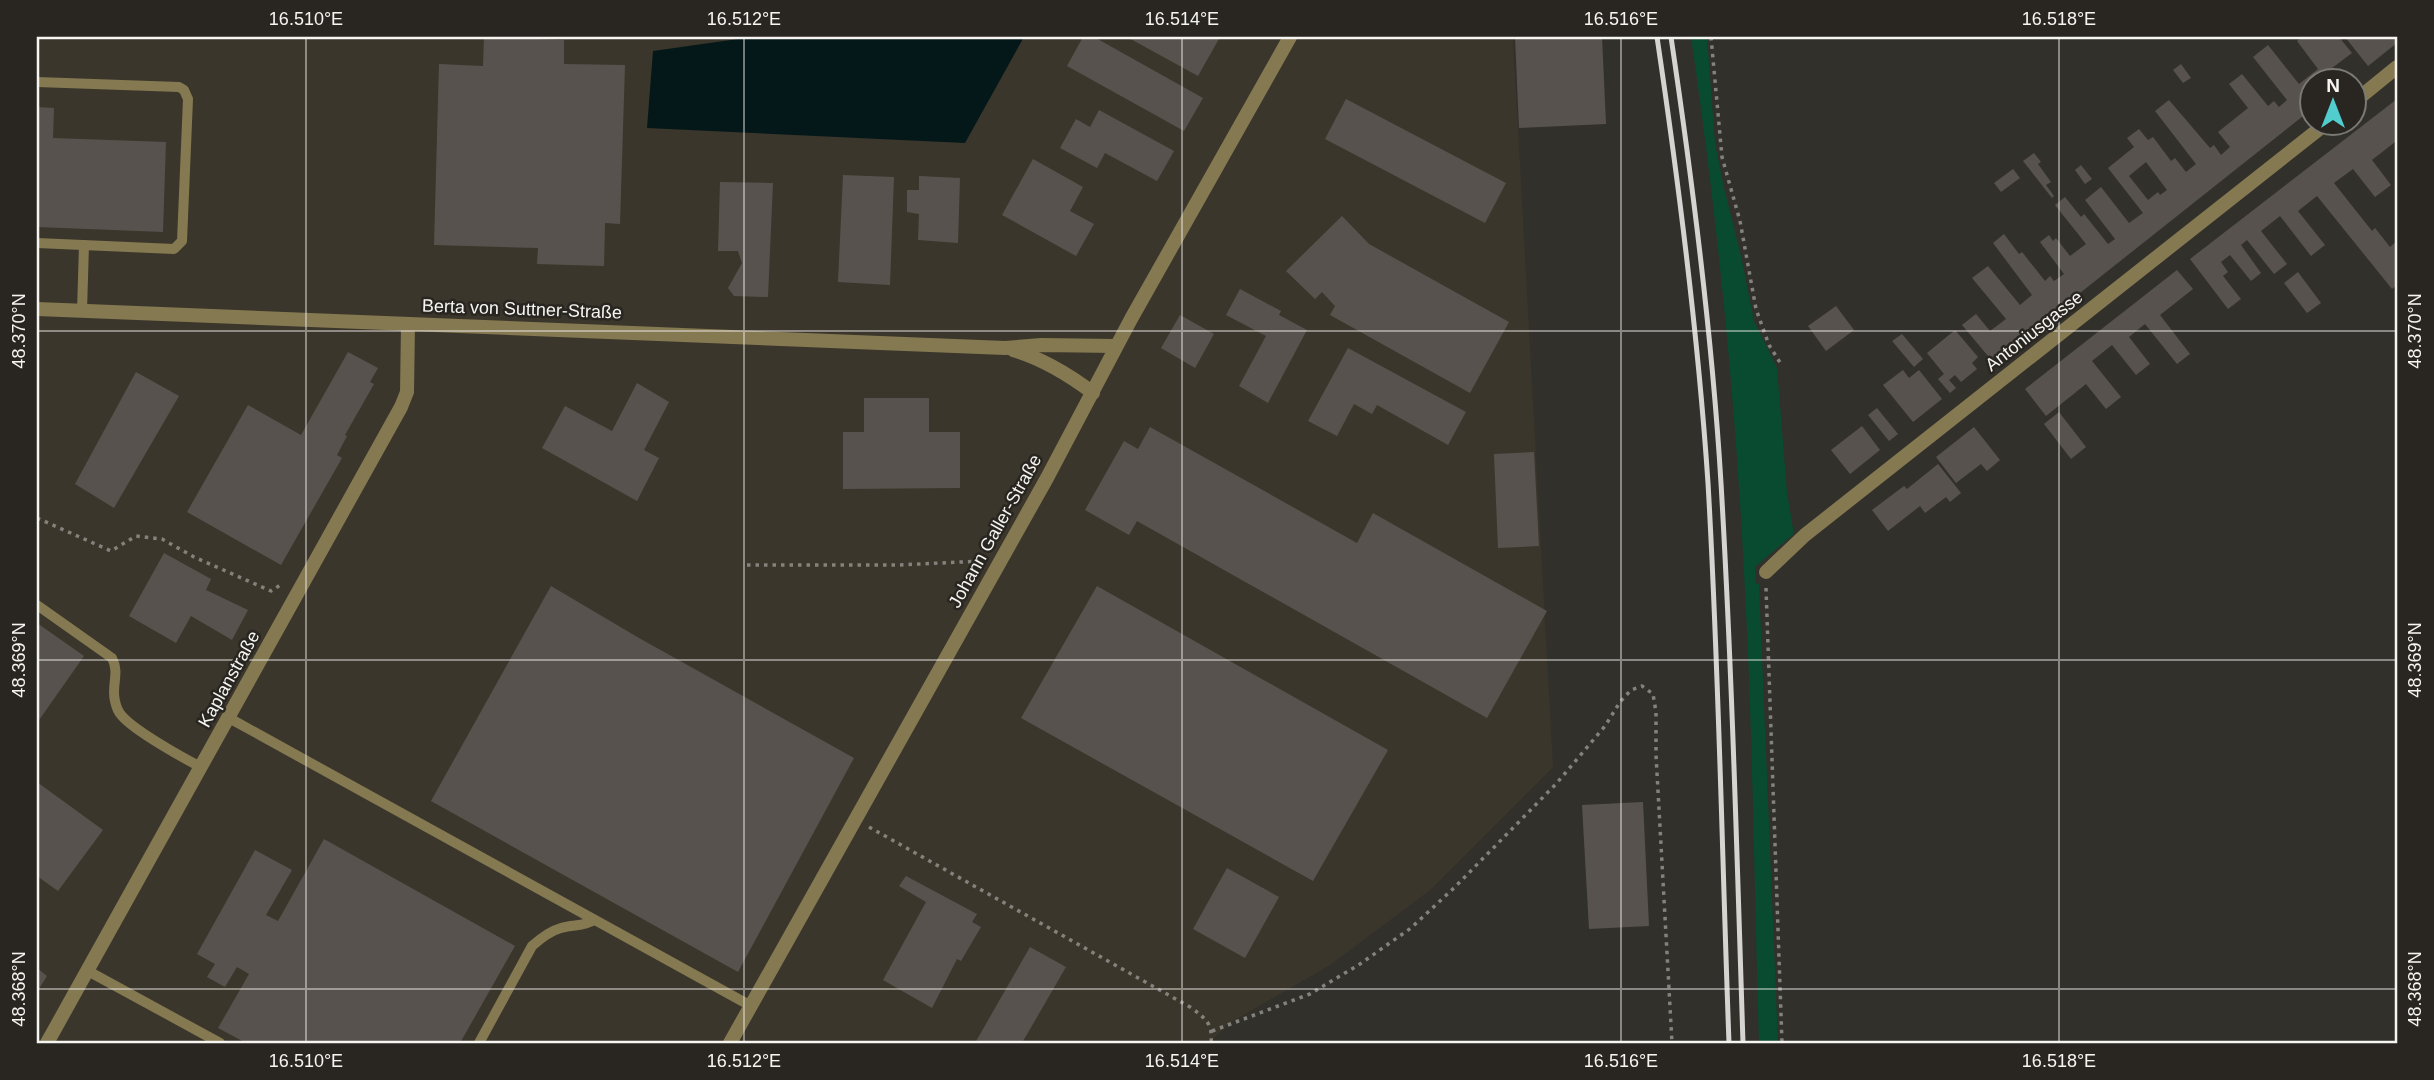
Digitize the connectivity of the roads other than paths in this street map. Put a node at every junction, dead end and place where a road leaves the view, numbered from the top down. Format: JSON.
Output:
{"nodes":[{"id":1,"x":1290,"y":37,"type":"edge"},
{"id":2,"x":2397,"y":68,"type":"edge"},
{"id":3,"x":37,"y":82,"type":"edge"},
{"id":4,"x":2368,"y":92,"type":"edge"},
{"id":5,"x":2311,"y":136,"type":"edge"},
{"id":6,"x":37,"y":243,"type":"edge"},
{"id":7,"x":84,"y":245,"type":"junction"},
{"id":8,"x":37,"y":309,"type":"edge"},
{"id":9,"x":82,"y":311,"type":"junction"},
{"id":10,"x":408,"y":324,"type":"junction"},
{"id":11,"x":1116,"y":346,"type":"junction"},
{"id":12,"x":1005,"y":348,"type":"junction"},
{"id":13,"x":1093,"y":393,"type":"junction"},
{"id":14,"x":1766,"y":572,"type":"road end"},
{"id":15,"x":37,"y":605,"type":"edge"},
{"id":16,"x":229,"y":718,"type":"junction"},
{"id":17,"x":201,"y":767,"type":"junction"},
{"id":18,"x":594,"y":920,"type":"junction"},
{"id":19,"x":88,"y":971,"type":"junction"},
{"id":20,"x":751,"y":1006,"type":"junction"},
{"id":21,"x":47,"y":1043,"type":"edge"},
{"id":22,"x":220,"y":1043,"type":"edge"},
{"id":23,"x":479,"y":1043,"type":"edge"},
{"id":24,"x":730,"y":1043,"type":"edge"}],
"edges":[{"from":1,"to":11,"type":"street","name":"Johann Galler-Straße"},
{"from":2,"to":4,"type":"street"},
{"from":3,"to":7,"type":"lane"},
{"from":5,"to":14,"type":"street","name":"Antoniusgasse"},
{"from":6,"to":7,"type":"lane"},
{"from":7,"to":9,"type":"lane"},
{"from":8,"to":9,"type":"street","name":"Berta von Suttner-Straße"},
{"from":9,"to":10,"type":"street","name":"Berta von Suttner-Straße"},
{"from":10,"to":12,"type":"street","name":"Berta von Suttner-Straße"},
{"from":10,"to":16,"type":"street","name":"Kaplanstraße"},
{"from":11,"to":12,"type":"street","name":"Berta von Suttner-Straße"},
{"from":11,"to":13,"type":"street","name":"Johann Galler-Straße"},
{"from":12,"to":13,"type":"street","name":"Berta von Suttner-Straße"},
{"from":13,"to":20,"type":"street","name":"Johann Galler-Straße"},
{"from":15,"to":17,"type":"lane"},
{"from":16,"to":17,"type":"street","name":"Kaplanstraße"},
{"from":16,"to":18,"type":"lane"},
{"from":17,"to":19,"type":"street","name":"Kaplanstraße"},
{"from":18,"to":20,"type":"lane"},
{"from":18,"to":23,"type":"lane"},
{"from":19,"to":21,"type":"street","name":"Kaplanstraße"},
{"from":19,"to":22,"type":"lane"},
{"from":20,"to":24,"type":"street","name":"Johann Galler-Straße"}]}
